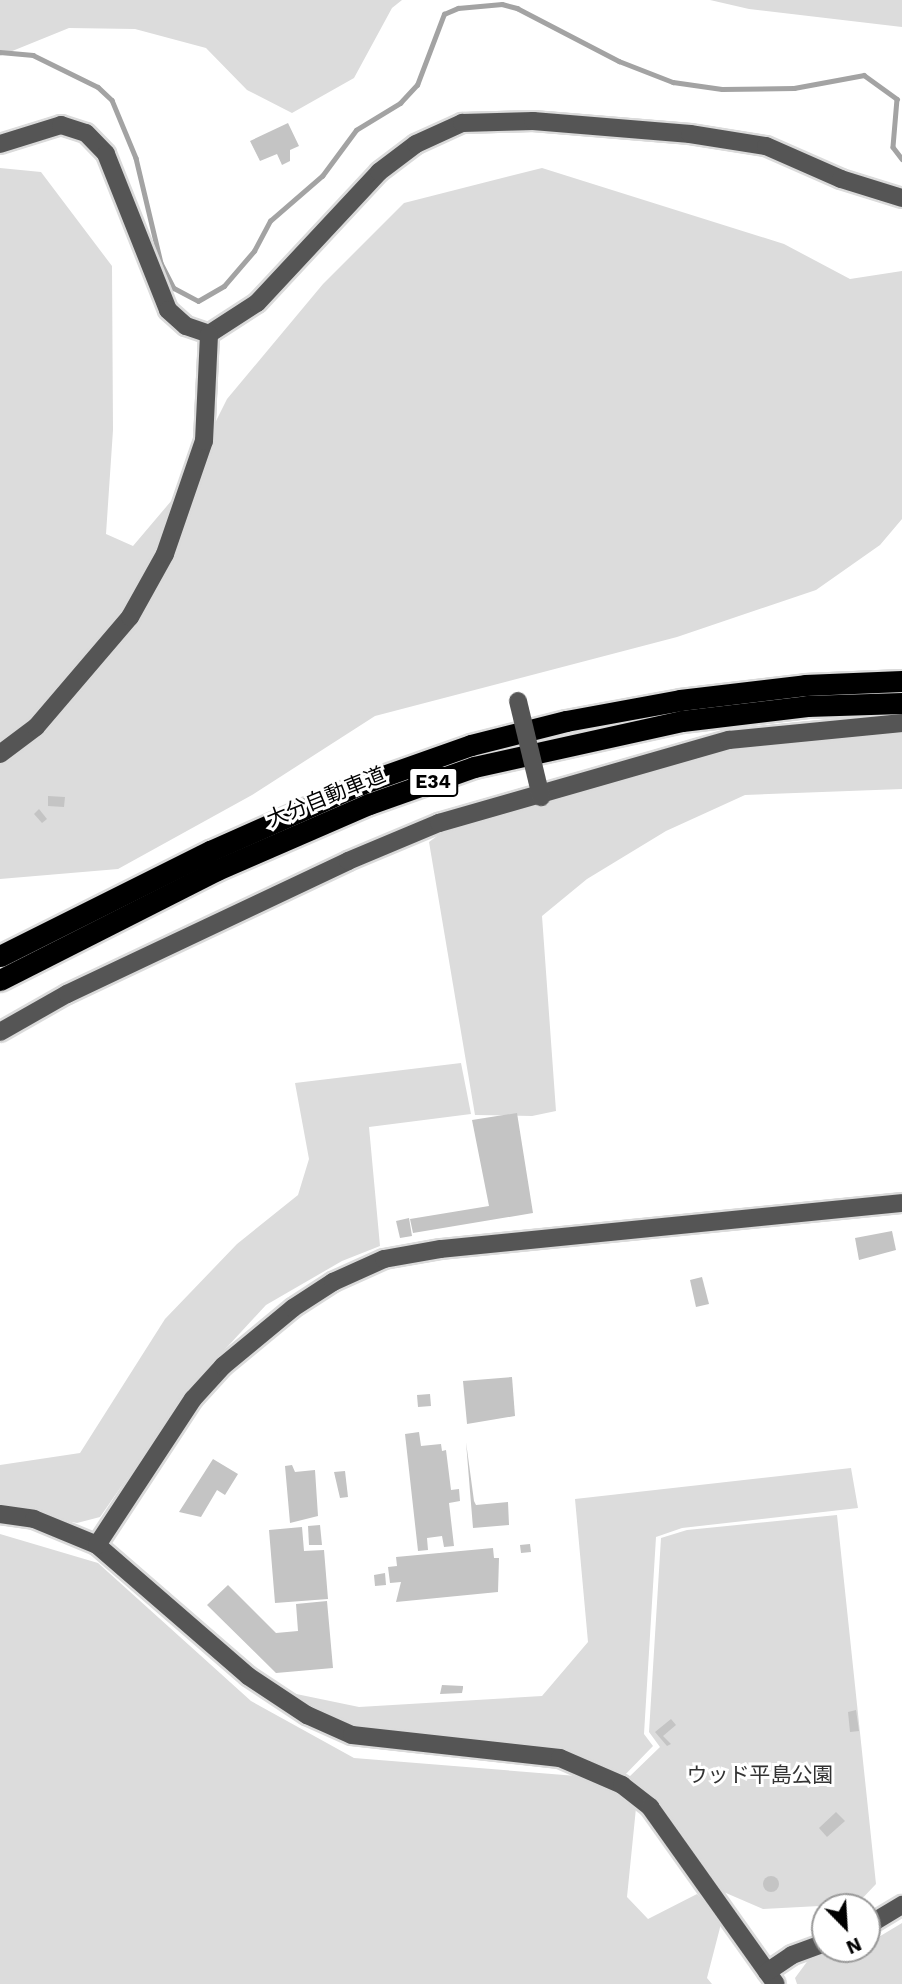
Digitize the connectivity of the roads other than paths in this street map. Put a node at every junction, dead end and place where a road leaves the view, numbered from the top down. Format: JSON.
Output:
{"nodes":[{"id":1,"x":0,"y":144,"type":"edge"},
{"id":2,"x":902,"y":198,"type":"edge"},
{"id":3,"x":209,"y":334,"type":"junction"},
{"id":4,"x":902,"y":681,"type":"edge"},
{"id":5,"x":518,"y":701,"type":"dead end"},
{"id":6,"x":902,"y":703,"type":"edge"},
{"id":7,"x":902,"y":723,"type":"edge"},
{"id":8,"x":0,"y":754,"type":"edge"},
{"id":9,"x":541,"y":797,"type":"junction"},
{"id":10,"x":0,"y":956,"type":"edge"},
{"id":11,"x":0,"y":980,"type":"edge"},
{"id":12,"x":0,"y":1032,"type":"edge"},
{"id":13,"x":902,"y":1203,"type":"edge"},
{"id":14,"x":0,"y":1514,"type":"edge"},
{"id":15,"x":97,"y":1545,"type":"junction"},
{"id":16,"x":902,"y":1905,"type":"edge"},
{"id":17,"x":881,"y":1918,"type":"edge"},
{"id":18,"x":811,"y":1948,"type":"edge"},
{"id":19,"x":771,"y":1978,"type":"edge"}],
"edges":[{"from":1,"to":3,"type":"street"},
{"from":2,"to":3,"type":"street"},
{"from":3,"to":8,"type":"street"},
{"from":4,"to":10,"type":"highway","name":"大分自動車道","number":"E34"},
{"from":5,"to":9,"type":"street","bridge":true},
{"from":6,"to":11,"type":"highway","name":"大分自動車道","number":"E34"},
{"from":7,"to":9,"type":"street"},
{"from":9,"to":12,"type":"street"},
{"from":13,"to":15,"type":"street"},
{"from":14,"to":15,"type":"street"},
{"from":15,"to":19,"type":"street"},
{"from":16,"to":17,"type":"street"},
{"from":18,"to":19,"type":"street"}]}
